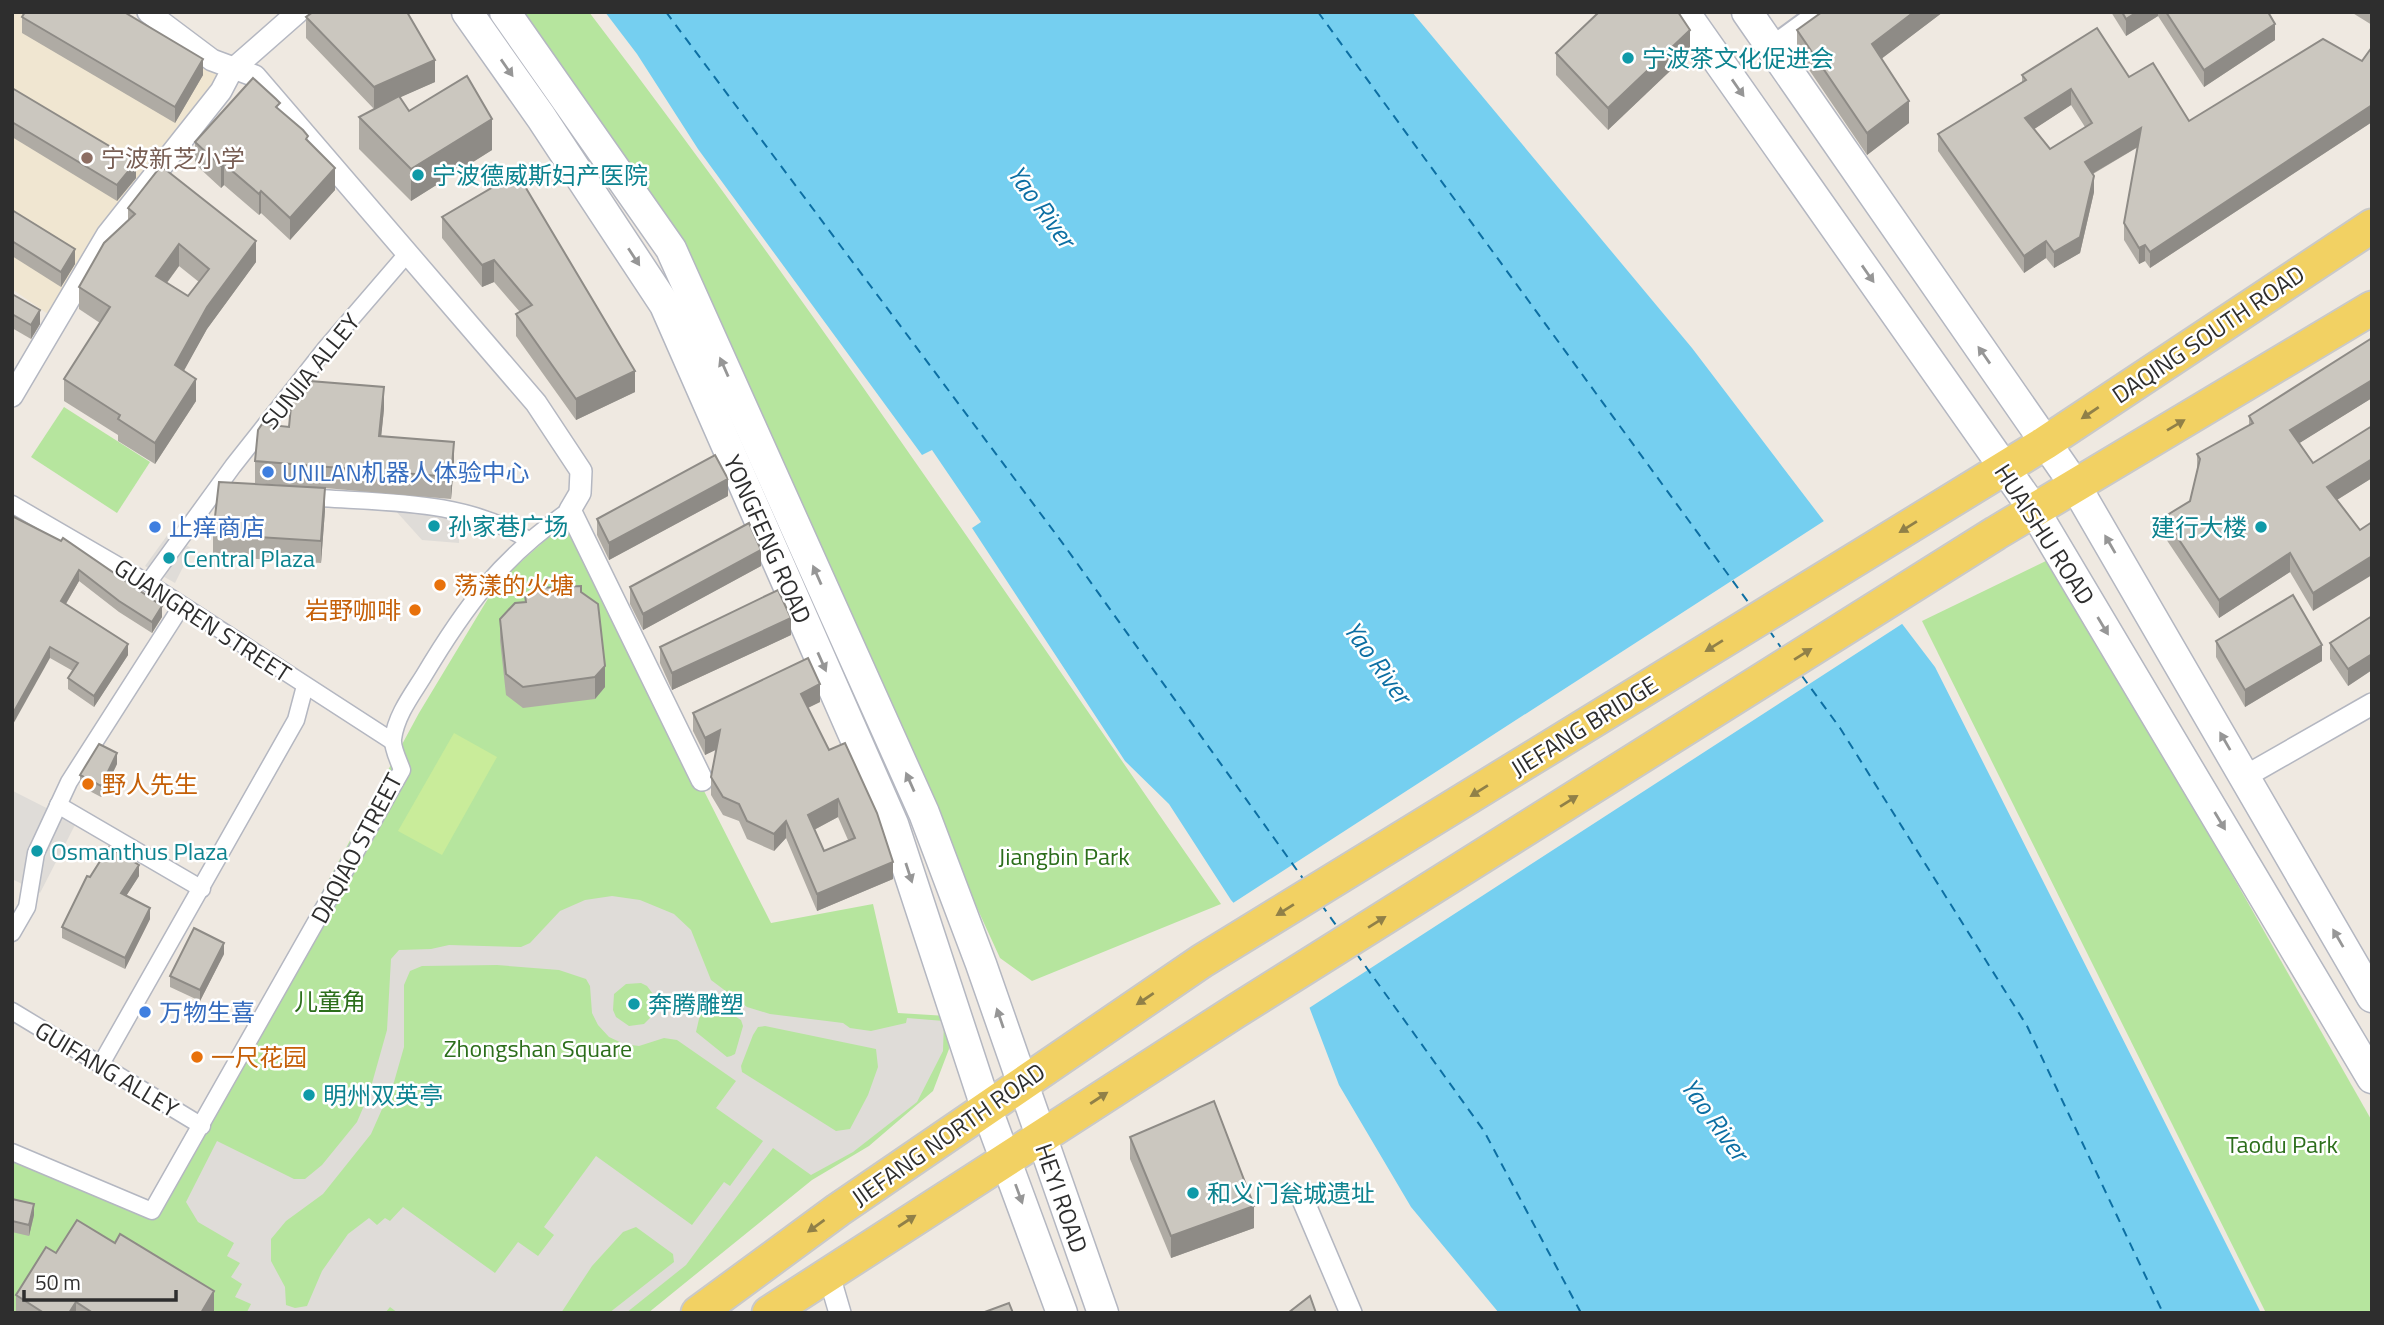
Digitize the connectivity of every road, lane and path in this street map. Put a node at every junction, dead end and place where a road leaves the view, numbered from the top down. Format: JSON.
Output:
{"nodes":[{"id":1,"x":148,"y":12,"type":"edge"},
{"id":2,"x":298,"y":12,"type":"edge"},
{"id":3,"x":467,"y":12,"type":"edge"},
{"id":4,"x":505,"y":12,"type":"edge"},
{"id":5,"x":1684,"y":12,"type":"edge"},
{"id":6,"x":1747,"y":12,"type":"edge"},
{"id":7,"x":1825,"y":12,"type":"edge"},
{"id":8,"x":1773,"y":50,"type":"junction"},
{"id":9,"x":232,"y":70,"type":"junction"},
{"id":10,"x":2372,"y":226,"type":"edge"},
{"id":11,"x":406,"y":255,"type":"junction"},
{"id":12,"x":2372,"y":307,"type":"edge"},
{"id":13,"x":12,"y":396,"type":"edge"},
{"id":14,"x":2045,"y":443,"type":"junction"},
{"id":15,"x":2003,"y":468,"type":"junction"},
{"id":16,"x":2075,"y":485,"type":"junction"},
{"id":17,"x":285,"y":496,"type":"edge"},
{"id":18,"x":12,"y":504,"type":"edge"},
{"id":19,"x":570,"y":510,"type":"junction"},
{"id":20,"x":2034,"y":510,"type":"junction"},
{"id":21,"x":528,"y":540,"type":"junction"},
{"id":22,"x":148,"y":583,"type":"junction"},
{"id":23,"x":181,"y":607,"type":"junction"},
{"id":24,"x":305,"y":686,"type":"junction"},
{"id":25,"x":2372,"y":704,"type":"edge"},
{"id":26,"x":392,"y":741,"type":"junction"},
{"id":27,"x":2246,"y":776,"type":"junction"},
{"id":28,"x":702,"y":780,"type":"dead end"},
{"id":29,"x":58,"y":805,"type":"junction"},
{"id":30,"x":202,"y":889,"type":"junction"},
{"id":31,"x":12,"y":933,"type":"edge"},
{"id":32,"x":1202,"y":961,"type":"joint"},
{"id":33,"x":2372,"y":997,"type":"edge"},
{"id":34,"x":12,"y":1011,"type":"edge"},
{"id":35,"x":101,"y":1065,"type":"junction"},
{"id":36,"x":2372,"y":1078,"type":"edge"},
{"id":37,"x":1022,"y":1082,"type":"junction"},
{"id":38,"x":986,"y":1107,"type":"junction"},
{"id":39,"x":201,"y":1126,"type":"junction"},
{"id":40,"x":1041,"y":1136,"type":"junction"},
{"id":41,"x":12,"y":1152,"type":"edge"},
{"id":42,"x":1005,"y":1158,"type":"junction"},
{"id":43,"x":1303,"y":1200,"type":"dead end"},
{"id":44,"x":828,"y":1272,"type":"junction"},
{"id":45,"x":698,"y":1313,"type":"edge"},
{"id":46,"x":769,"y":1313,"type":"edge"},
{"id":47,"x":841,"y":1313,"type":"edge"},
{"id":48,"x":1062,"y":1313,"type":"edge"},
{"id":49,"x":1103,"y":1313,"type":"edge"},
{"id":50,"x":1351,"y":1313,"type":"edge"}],
"edges":[{"from":1,"to":9,"type":"street"},
{"from":2,"to":9,"type":"street"},
{"from":3,"to":38,"type":"main road","name":"YONGFENG ROAD","one_way":true},
{"from":37,"to":4,"type":"main road","name":"YONGFENG ROAD","one_way":true},
{"from":5,"to":15,"type":"main road","name":"HUAISHU ROAD","one_way":true},
{"from":6,"to":8,"type":"main road","name":"HUAISHU ROAD"},
{"from":7,"to":8,"type":"street"},
{"from":14,"to":8,"type":"main road","name":"HUAISHU ROAD","one_way":true},
{"from":9,"to":11,"type":"street"},
{"from":9,"to":13,"type":"street"},
{"from":10,"to":14,"type":"main road","name":"DAQING SOUTH ROAD","one_way":true},
{"from":11,"to":19,"type":"street"},
{"from":11,"to":22,"type":"street","name":"SUNJIA ALLEY"},
{"from":16,"to":12,"type":"main road","one_way":true},
{"from":14,"to":15,"type":"main road","name":"DAQING SOUTH ROAD"},
{"from":14,"to":16,"type":"main road","name":"HUAISHU ROAD"},
{"from":15,"to":20,"type":"main road","name":"HUAISHU ROAD"},
{"from":15,"to":32,"type":"main road","name":"JIEFANG BRIDGE","one_way":true},
{"from":16,"to":20,"type":"main road"},
{"from":27,"to":16,"type":"main road","name":"HUAISHU ROAD","one_way":true},
{"from":17,"to":21,"type":"street"},
{"from":18,"to":22,"type":"street","name":"GUANGREN STREET"},
{"from":19,"to":21,"type":"street","name":"DAQIAO STREET"},
{"from":19,"to":28,"type":"street"},
{"from":20,"to":36,"type":"main road","name":"HUAISHU ROAD","one_way":true},
{"from":40,"to":20,"type":"main road","name":"JIEFANG NORTH ROAD","one_way":true},
{"from":21,"to":26,"type":"street","name":"DAQIAO STREET"},
{"from":22,"to":23,"type":"street","name":"GUANGREN STREET"},
{"from":23,"to":24,"type":"street","name":"GUANGREN STREET"},
{"from":23,"to":29,"type":"street"},
{"from":24,"to":26,"type":"street","name":"GUANGREN STREET"},
{"from":24,"to":30,"type":"street"},
{"from":25,"to":27,"type":"street"},
{"from":26,"to":39,"type":"street","name":"DAQIAO STREET"},
{"from":33,"to":27,"type":"main road","name":"HUAISHU ROAD","one_way":true},
{"from":29,"to":30,"type":"street"},
{"from":29,"to":31,"type":"street"},
{"from":30,"to":35,"type":"street"},
{"from":32,"to":37,"type":"main road","name":"JIEFANG NORTH ROAD","one_way":true},
{"from":34,"to":35,"type":"street","name":"GUIFANG ALLEY"},
{"from":35,"to":39,"type":"street","name":"GUIFANG ALLEY"},
{"from":37,"to":38,"type":"main road","name":"JIEFANG NORTH ROAD"},
{"from":37,"to":40,"type":"main road","name":"HEYI ROAD"},
{"from":38,"to":42,"type":"main road","name":"HEYI ROAD"},
{"from":38,"to":45,"type":"main road","name":"JIEFANG NORTH ROAD","one_way":true},
{"from":39,"to":41,"type":"street","name":"DAQIAO STREET"},
{"from":40,"to":42,"type":"main road","name":"JIEFANG NORTH ROAD"},
{"from":40,"to":49,"type":"main road","name":"HEYI ROAD"},
{"from":44,"to":42,"type":"main road","name":"JIEFANG NORTH ROAD","one_way":true},
{"from":42,"to":48,"type":"main road","name":"HEYI ROAD","one_way":true},
{"from":43,"to":50,"type":"street"},
{"from":44,"to":46,"type":"main road","name":"JIEFANG NORTH ROAD"},
{"from":44,"to":47,"type":"street"}]}
